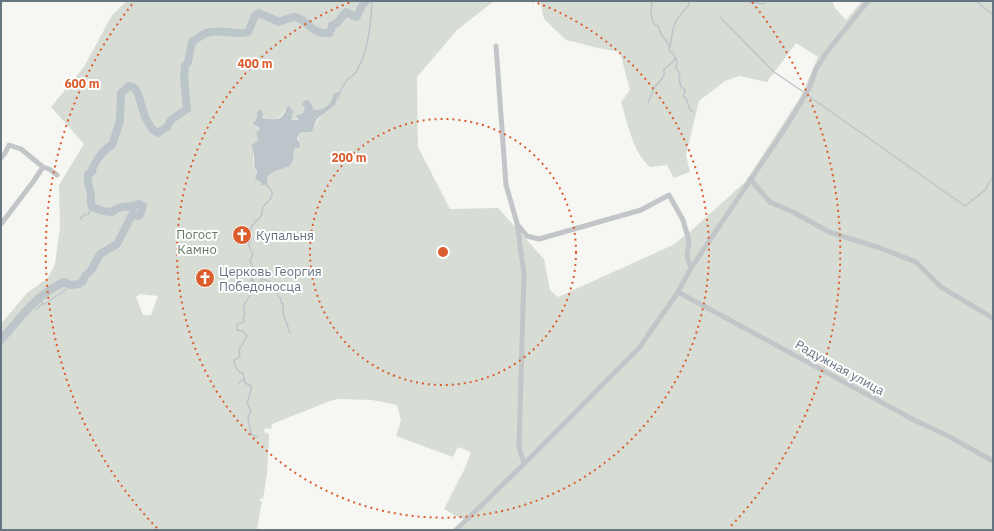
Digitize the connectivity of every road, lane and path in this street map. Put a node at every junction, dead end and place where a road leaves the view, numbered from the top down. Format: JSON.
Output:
{"nodes":[{"id":1,"x":868,"y":1,"type":"edge"},
{"id":2,"x":496,"y":46,"type":"dead end"},
{"id":3,"x":1,"y":158,"type":"edge"},
{"id":4,"x":43,"y":167,"type":"junction"},
{"id":5,"x":57,"y":175,"type":"dead end"},
{"id":6,"x":750,"y":179,"type":"junction"},
{"id":7,"x":517,"y":223,"type":"junction"},
{"id":8,"x":1,"y":224,"type":"edge"},
{"id":9,"x":691,"y":268,"type":"junction"},
{"id":10,"x":678,"y":292,"type":"junction"},
{"id":11,"x":993,"y":318,"type":"edge"},
{"id":12,"x":993,"y":460,"type":"edge"},
{"id":13,"x":524,"y":464,"type":"junction"},
{"id":14,"x":456,"y":530,"type":"edge"}],
"edges":[{"from":1,"to":6,"type":"street"},
{"from":2,"to":7,"type":"street"},
{"from":3,"to":4,"type":"street"},
{"from":4,"to":5,"type":"street"},
{"from":4,"to":8,"type":"street"},
{"from":6,"to":9,"type":"street"},
{"from":6,"to":11,"type":"street"},
{"from":7,"to":9,"type":"street"},
{"from":7,"to":13,"type":"street"},
{"from":9,"to":10,"type":"street"},
{"from":10,"to":12,"type":"street","name":"Радужная улица"},
{"from":10,"to":13,"type":"street"},
{"from":13,"to":14,"type":"street"}]}
